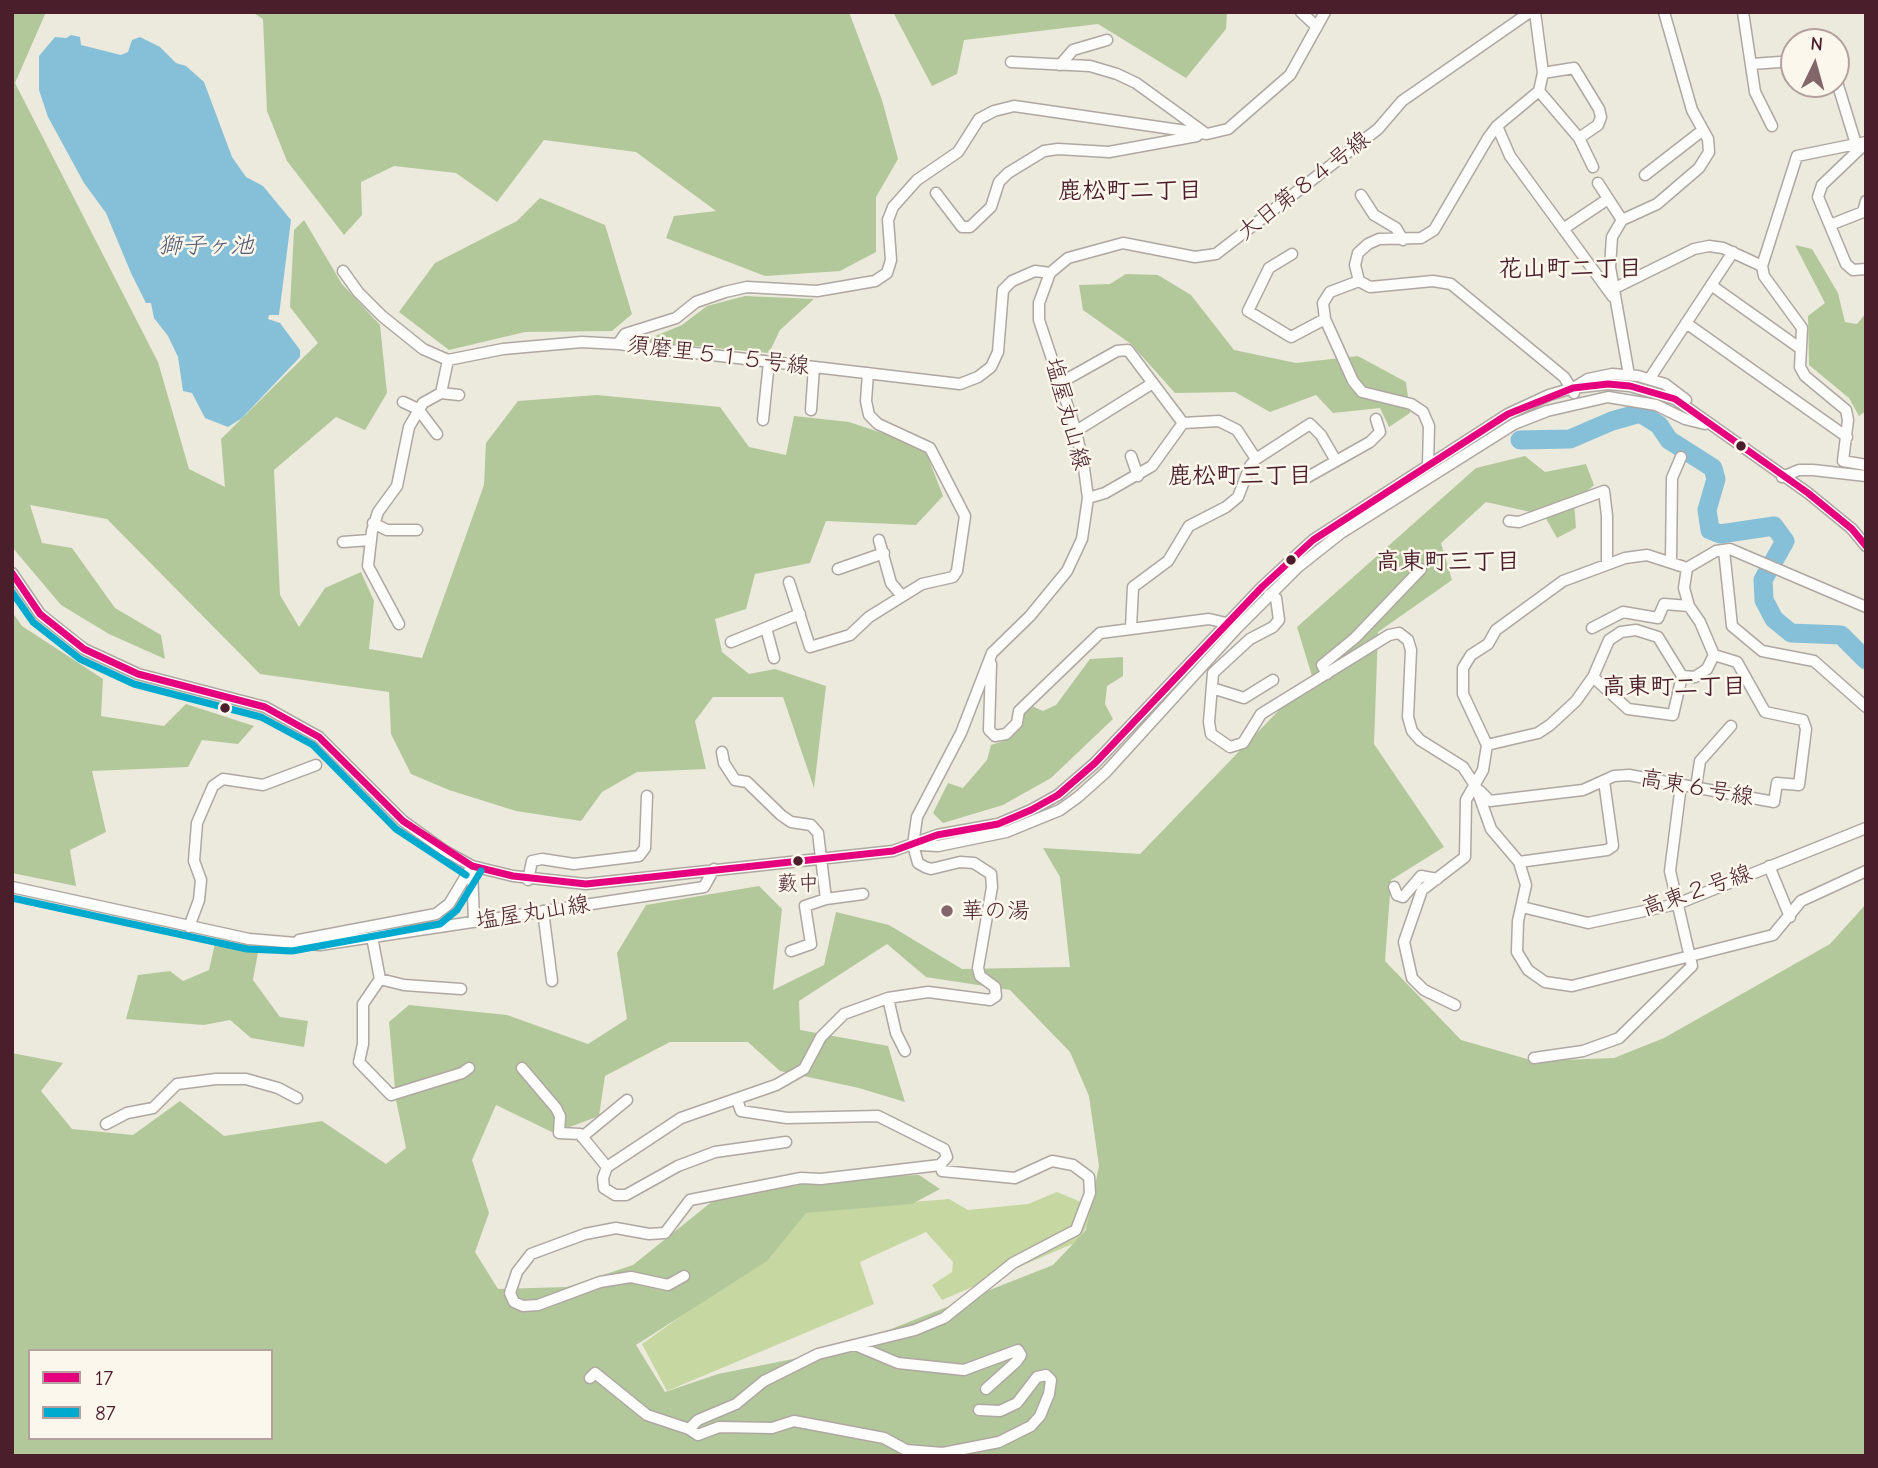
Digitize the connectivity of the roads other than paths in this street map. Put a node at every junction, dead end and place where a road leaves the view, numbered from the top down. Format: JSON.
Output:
{"nodes":[{"id":1,"x":1301,"y":12,"type":"edge"},
{"id":2,"x":1325,"y":12,"type":"edge"},
{"id":3,"x":1533,"y":12,"type":"edge"},
{"id":4,"x":1664,"y":12,"type":"edge"},
{"id":5,"x":1743,"y":12,"type":"edge"},
{"id":6,"x":1317,"y":27,"type":"junction"},
{"id":7,"x":1107,"y":40,"type":"dead end"},
{"id":8,"x":1011,"y":62,"type":"dead end"},
{"id":9,"x":1780,"y":62,"type":"edge"},
{"id":10,"x":1752,"y":64,"type":"junction"},
{"id":11,"x":1060,"y":65,"type":"junction"},
{"id":12,"x":1544,"y":73,"type":"junction"},
{"id":13,"x":1539,"y":91,"type":"junction"},
{"id":14,"x":1844,"y":98,"type":"edge"},
{"id":15,"x":1497,"y":126,"type":"junction"},
{"id":16,"x":1772,"y":126,"type":"dead end"},
{"id":17,"x":1703,"y":130,"type":"junction"},
{"id":18,"x":1207,"y":134,"type":"junction"},
{"id":19,"x":1579,"y":138,"type":"junction"},
{"id":20,"x":1862,"y":143,"type":"edge"},
{"id":21,"x":1593,"y":167,"type":"dead end"},
{"id":22,"x":1645,"y":175,"type":"dead end"},
{"id":23,"x":1598,"y":183,"type":"dead end"},
{"id":24,"x":936,"y":193,"type":"dead end"},
{"id":25,"x":1361,"y":195,"type":"dead end"},
{"id":26,"x":1608,"y":198,"type":"junction"},
{"id":27,"x":1866,"y":201,"type":"edge"},
{"id":28,"x":1622,"y":220,"type":"junction"},
{"id":29,"x":1830,"y":225,"type":"junction"},
{"id":30,"x":1563,"y":229,"type":"junction"},
{"id":31,"x":1403,"y":240,"type":"junction"},
{"id":32,"x":1733,"y":252,"type":"junction"},
{"id":33,"x":1292,"y":254,"type":"dead end"},
{"id":34,"x":1762,"y":266,"type":"junction"},
{"id":35,"x":1866,"y":269,"type":"edge"},
{"id":36,"x":343,"y":271,"type":"dead end"},
{"id":37,"x":1050,"y":273,"type":"junction"},
{"id":38,"x":1359,"y":281,"type":"junction"},
{"id":39,"x":1711,"y":285,"type":"junction"},
{"id":40,"x":1614,"y":294,"type":"junction"},
{"id":41,"x":1325,"y":319,"type":"junction"},
{"id":42,"x":1686,"y":323,"type":"junction"},
{"id":43,"x":618,"y":344,"type":"junction"},
{"id":44,"x":1801,"y":349,"type":"junction"},
{"id":45,"x":447,"y":360,"type":"junction"},
{"id":46,"x":769,"y":362,"type":"junction"},
{"id":47,"x":814,"y":367,"type":"junction"},
{"id":48,"x":868,"y":373,"type":"junction"},
{"id":49,"x":1629,"y":375,"type":"junction"},
{"id":50,"x":1650,"y":378,"type":"junction"},
{"id":51,"x":1060,"y":383,"type":"junction"},
{"id":52,"x":1153,"y":383,"type":"junction"},
{"id":53,"x":1573,"y":388,"type":"junction"},
{"id":54,"x":441,"y":393,"type":"junction"},
{"id":55,"x":459,"y":396,"type":"dead end"},
{"id":56,"x":403,"y":402,"type":"dead end"},
{"id":57,"x":1577,"y":402,"type":"junction"},
{"id":58,"x":418,"y":409,"type":"junction"},
{"id":59,"x":1693,"y":409,"type":"junction"},
{"id":60,"x":811,"y":410,"type":"dead end"},
{"id":61,"x":1376,"y":419,"type":"dead end"},
{"id":62,"x":764,"y":420,"type":"dead end"},
{"id":63,"x":1183,"y":423,"type":"junction"},
{"id":64,"x":1707,"y":425,"type":"junction"},
{"id":65,"x":1076,"y":431,"type":"junction"},
{"id":66,"x":437,"y":434,"type":"dead end"},
{"id":67,"x":1846,"y":437,"type":"junction"},
{"id":68,"x":1130,"y":456,"type":"dead end"},
{"id":69,"x":1681,"y":457,"type":"dead end"},
{"id":70,"x":1256,"y":459,"type":"junction"},
{"id":71,"x":1336,"y":461,"type":"junction"},
{"id":72,"x":1428,"y":465,"type":"junction"},
{"id":73,"x":1866,"y":465,"type":"edge"},
{"id":74,"x":1138,"y":476,"type":"junction"},
{"id":75,"x":1866,"y":476,"type":"edge"},
{"id":76,"x":1782,"y":477,"type":"junction"},
{"id":77,"x":1306,"y":478,"type":"dead end"},
{"id":78,"x":1088,"y":498,"type":"junction"},
{"id":79,"x":1508,"y":521,"type":"dead end"},
{"id":80,"x":373,"y":523,"type":"junction"},
{"id":81,"x":417,"y":530,"type":"dead end"},
{"id":82,"x":370,"y":540,"type":"junction"},
{"id":83,"x":879,"y":540,"type":"dead end"},
{"id":84,"x":343,"y":542,"type":"dead end"},
{"id":85,"x":1866,"y":546,"type":"edge"},
{"id":86,"x":1728,"y":550,"type":"junction"},
{"id":87,"x":884,"y":553,"type":"junction"},
{"id":88,"x":1671,"y":562,"type":"junction"},
{"id":89,"x":1607,"y":564,"type":"junction"},
{"id":90,"x":1687,"y":568,"type":"junction"},
{"id":91,"x":838,"y":569,"type":"dead end"},
{"id":92,"x":1422,"y":569,"type":"dead end"},
{"id":93,"x":12,"y":573,"type":"edge"},
{"id":94,"x":789,"y":582,"type":"dead end"},
{"id":95,"x":1269,"y":595,"type":"junction"},
{"id":96,"x":902,"y":596,"type":"junction"},
{"id":97,"x":1689,"y":606,"type":"junction"},
{"id":98,"x":1866,"y":607,"type":"edge"},
{"id":99,"x":800,"y":614,"type":"junction"},
{"id":100,"x":1226,"y":623,"type":"junction"},
{"id":101,"x":400,"y":624,"type":"dead end"},
{"id":102,"x":1130,"y":627,"type":"junction"},
{"id":103,"x":766,"y":628,"type":"junction"},
{"id":104,"x":1592,"y":628,"type":"dead end"},
{"id":105,"x":731,"y":642,"type":"dead end"},
{"id":106,"x":992,"y":653,"type":"junction"},
{"id":107,"x":1714,"y":655,"type":"junction"},
{"id":108,"x":775,"y":658,"type":"dead end"},
{"id":109,"x":1328,"y":674,"type":"junction"},
{"id":110,"x":1682,"y":676,"type":"junction"},
{"id":111,"x":1593,"y":677,"type":"junction"},
{"id":112,"x":1273,"y":680,"type":"dead end"},
{"id":113,"x":1212,"y":688,"type":"junction"},
{"id":114,"x":1866,"y":707,"type":"edge"},
{"id":115,"x":1731,"y":726,"type":"dead end"},
{"id":116,"x":1487,"y":745,"type":"junction"},
{"id":117,"x":722,"y":752,"type":"dead end"},
{"id":118,"x":316,"y":765,"type":"dead end"},
{"id":119,"x":1605,"y":781,"type":"junction"},
{"id":120,"x":1681,"y":785,"type":"junction"},
{"id":121,"x":1476,"y":787,"type":"junction"},
{"id":122,"x":1696,"y":787,"type":"junction"},
{"id":123,"x":648,"y":796,"type":"dead end"},
{"id":124,"x":1866,"y":828,"type":"edge"},
{"id":125,"x":913,"y":845,"type":"junction"},
{"id":126,"x":822,"y":861,"type":"junction"},
{"id":127,"x":1518,"y":862,"type":"junction"},
{"id":128,"x":472,"y":866,"type":"junction"},
{"id":129,"x":1769,"y":866,"type":"junction"},
{"id":130,"x":714,"y":869,"type":"junction"},
{"id":131,"x":1866,"y":871,"type":"edge"},
{"id":132,"x":1437,"y":879,"type":"junction"},
{"id":133,"x":528,"y":880,"type":"junction"},
{"id":134,"x":12,"y":887,"type":"edge"},
{"id":135,"x":1394,"y":887,"type":"dead end"},
{"id":136,"x":863,"y":894,"type":"dead end"},
{"id":137,"x":826,"y":899,"type":"junction"},
{"id":138,"x":1677,"y":904,"type":"junction"},
{"id":139,"x":1522,"y":907,"type":"junction"},
{"id":140,"x":543,"y":911,"type":"junction"},
{"id":141,"x":1790,"y":917,"type":"junction"},
{"id":142,"x":474,"y":922,"type":"junction"},
{"id":143,"x":189,"y":927,"type":"junction"},
{"id":144,"x":372,"y":937,"type":"junction"},
{"id":145,"x":291,"y":942,"type":"junction"},
{"id":146,"x":790,"y":951,"type":"dead end"},
{"id":147,"x":1691,"y":957,"type":"junction"},
{"id":148,"x":380,"y":979,"type":"junction"},
{"id":149,"x":552,"y":981,"type":"dead end"},
{"id":150,"x":461,"y":989,"type":"dead end"},
{"id":151,"x":888,"y":998,"type":"junction"},
{"id":152,"x":1455,"y":1004,"type":"dead end"},
{"id":153,"x":905,"y":1051,"type":"dead end"},
{"id":154,"x":1534,"y":1058,"type":"dead end"},
{"id":155,"x":469,"y":1068,"type":"dead end"},
{"id":156,"x":522,"y":1068,"type":"dead end"},
{"id":157,"x":298,"y":1098,"type":"dead end"},
{"id":158,"x":627,"y":1100,"type":"dead end"},
{"id":159,"x":737,"y":1100,"type":"junction"},
{"id":160,"x":106,"y":1124,"type":"dead end"},
{"id":161,"x":582,"y":1137,"type":"junction"},
{"id":162,"x":786,"y":1142,"type":"dead end"},
{"id":163,"x":940,"y":1165,"type":"junction"},
{"id":164,"x":607,"y":1167,"type":"junction"},
{"id":165,"x":684,"y":1276,"type":"dead end"},
{"id":166,"x":856,"y":1345,"type":"junction"},
{"id":167,"x":590,"y":1378,"type":"dead end"},
{"id":168,"x":986,"y":1389,"type":"dead end"},
{"id":169,"x":979,"y":1410,"type":"dead end"},
{"id":170,"x":689,"y":1429,"type":"junction"},
{"id":171,"x":942,"y":1454,"type":"edge"}],
"edges":[{"from":1,"to":6,"type":"street"},
{"from":2,"to":6,"type":"street"},
{"from":3,"to":12,"type":"street"},
{"from":3,"to":37,"type":"street","name":"大日第８４号線"},
{"from":4,"to":17,"type":"street"},
{"from":5,"to":10,"type":"street"},
{"from":6,"to":18,"type":"street"},
{"from":7,"to":11,"type":"street"},
{"from":8,"to":11,"type":"street"},
{"from":9,"to":10,"type":"street"},
{"from":10,"to":16,"type":"street"},
{"from":11,"to":18,"type":"street"},
{"from":12,"to":13,"type":"street"},
{"from":12,"to":19,"type":"street"},
{"from":13,"to":15,"type":"street"},
{"from":13,"to":19,"type":"street"},
{"from":14,"to":20,"type":"street"},
{"from":15,"to":30,"type":"street"},
{"from":15,"to":31,"type":"street"},
{"from":17,"to":22,"type":"street"},
{"from":17,"to":28,"type":"street"},
{"from":18,"to":24,"type":"street"},
{"from":18,"to":43,"type":"street"},
{"from":19,"to":21,"type":"street"},
{"from":20,"to":29,"type":"street"},
{"from":20,"to":34,"type":"street"},
{"from":23,"to":26,"type":"street"},
{"from":25,"to":31,"type":"street"},
{"from":26,"to":28,"type":"street"},
{"from":26,"to":30,"type":"street"},
{"from":27,"to":29,"type":"street"},
{"from":28,"to":40,"type":"street"},
{"from":29,"to":35,"type":"street"},
{"from":30,"to":40,"type":"street"},
{"from":31,"to":38,"type":"street"},
{"from":32,"to":34,"type":"street"},
{"from":32,"to":39,"type":"street"},
{"from":32,"to":40,"type":"street"},
{"from":33,"to":41,"type":"street"},
{"from":34,"to":44,"type":"street"},
{"from":36,"to":45,"type":"street"},
{"from":37,"to":48,"type":"street","name":"須磨里５１５号線"},
{"from":37,"to":51,"type":"street","name":"塩屋丸山線"},
{"from":38,"to":41,"type":"street"},
{"from":38,"to":53,"type":"street"},
{"from":39,"to":42,"type":"street"},
{"from":39,"to":44,"type":"street"},
{"from":40,"to":49,"type":"street"},
{"from":41,"to":72,"type":"street"},
{"from":42,"to":50,"type":"street"},
{"from":42,"to":67,"type":"street"},
{"from":43,"to":45,"type":"street","name":"須磨里５１５号線"},
{"from":43,"to":46,"type":"street","name":"須磨里５１５号線"},
{"from":44,"to":67,"type":"street"},
{"from":45,"to":54,"type":"street"},
{"from":46,"to":47,"type":"street","name":"須磨里５１５号線"},
{"from":46,"to":62,"type":"street"},
{"from":47,"to":48,"type":"street","name":"須磨里５１５号線"},
{"from":47,"to":60,"type":"street"},
{"from":48,"to":96,"type":"street"},
{"from":49,"to":50,"type":"street"},
{"from":49,"to":53,"type":"street"},
{"from":50,"to":59,"type":"street"},
{"from":51,"to":52,"type":"street"},
{"from":51,"to":65,"type":"street","name":"塩屋丸山線"},
{"from":52,"to":63,"type":"street"},
{"from":52,"to":65,"type":"street"},
{"from":53,"to":57,"type":"street"},
{"from":53,"to":59,"type":"street"},
{"from":53,"to":72,"type":"street"},
{"from":54,"to":55,"type":"street"},
{"from":54,"to":58,"type":"street"},
{"from":56,"to":58,"type":"street"},
{"from":57,"to":64,"type":"street"},
{"from":57,"to":95,"type":"street"},
{"from":58,"to":66,"type":"street"},
{"from":58,"to":80,"type":"street"},
{"from":59,"to":64,"type":"street"},
{"from":61,"to":71,"type":"street"},
{"from":63,"to":70,"type":"street"},
{"from":63,"to":74,"type":"street"},
{"from":64,"to":76,"type":"street"},
{"from":65,"to":78,"type":"street","name":"塩屋丸山線"},
{"from":67,"to":73,"type":"street"},
{"from":68,"to":74,"type":"street"},
{"from":69,"to":88,"type":"street"},
{"from":70,"to":71,"type":"street"},
{"from":70,"to":102,"type":"street"},
{"from":71,"to":77,"type":"street"},
{"from":72,"to":100,"type":"street"},
{"from":74,"to":78,"type":"street"},
{"from":75,"to":76,"type":"street"},
{"from":76,"to":85,"type":"street"},
{"from":78,"to":106,"type":"street","name":"塩屋丸山線"},
{"from":79,"to":89,"type":"street"},
{"from":80,"to":81,"type":"street"},
{"from":80,"to":82,"type":"street"},
{"from":82,"to":84,"type":"street"},
{"from":82,"to":101,"type":"street"},
{"from":83,"to":87,"type":"street"},
{"from":86,"to":90,"type":"street"},
{"from":86,"to":98,"type":"street"},
{"from":86,"to":114,"type":"street"},
{"from":87,"to":91,"type":"street"},
{"from":87,"to":96,"type":"street"},
{"from":88,"to":89,"type":"street"},
{"from":88,"to":90,"type":"street"},
{"from":89,"to":116,"type":"street"},
{"from":90,"to":97,"type":"street"},
{"from":92,"to":109,"type":"street"},
{"from":93,"to":128,"type":"street"},
{"from":94,"to":99,"type":"street"},
{"from":95,"to":113,"type":"street"},
{"from":95,"to":125,"type":"street"},
{"from":96,"to":99,"type":"street"},
{"from":97,"to":104,"type":"street"},
{"from":97,"to":107,"type":"street"},
{"from":99,"to":103,"type":"street"},
{"from":100,"to":102,"type":"street"},
{"from":100,"to":125,"type":"street"},
{"from":102,"to":106,"type":"street"},
{"from":103,"to":105,"type":"street"},
{"from":103,"to":108,"type":"street"},
{"from":106,"to":125,"type":"street","name":"塩屋丸山線"},
{"from":107,"to":110,"type":"street"},
{"from":107,"to":122,"type":"street","name":"高東６号線"},
{"from":109,"to":113,"type":"street"},
{"from":109,"to":121,"type":"street"},
{"from":110,"to":111,"type":"street"},
{"from":110,"to":111,"type":"street"},
{"from":111,"to":116,"type":"street"},
{"from":112,"to":113,"type":"street"},
{"from":115,"to":122,"type":"street"},
{"from":116,"to":121,"type":"street"},
{"from":117,"to":126,"type":"street"},
{"from":118,"to":143,"type":"street"},
{"from":119,"to":120,"type":"street","name":"高東６号線"},
{"from":119,"to":121,"type":"street","name":"高東６号線"},
{"from":119,"to":127,"type":"street"},
{"from":120,"to":122,"type":"street","name":"高東６号線"},
{"from":120,"to":138,"type":"street"},
{"from":121,"to":127,"type":"street"},
{"from":121,"to":132,"type":"street"},
{"from":123,"to":133,"type":"street"},
{"from":124,"to":129,"type":"street","name":"高東２号線"},
{"from":125,"to":126,"type":"street"},
{"from":125,"to":151,"type":"street"},
{"from":126,"to":130,"type":"street"},
{"from":126,"to":137,"type":"street"},
{"from":127,"to":139,"type":"street"},
{"from":128,"to":133,"type":"street"},
{"from":128,"to":142,"type":"street"},
{"from":128,"to":145,"type":"street"},
{"from":129,"to":138,"type":"street","name":"高東２号線"},
{"from":129,"to":141,"type":"street"},
{"from":130,"to":133,"type":"street"},
{"from":130,"to":140,"type":"street","name":"塩屋丸山線"},
{"from":131,"to":141,"type":"street"},
{"from":132,"to":135,"type":"street"},
{"from":132,"to":152,"type":"street"},
{"from":134,"to":143,"type":"street","name":"塩屋丸山線"},
{"from":136,"to":137,"type":"street"},
{"from":137,"to":146,"type":"street"},
{"from":138,"to":139,"type":"street","name":"高東２号線"},
{"from":138,"to":147,"type":"street"},
{"from":139,"to":147,"type":"street"},
{"from":140,"to":142,"type":"street","name":"塩屋丸山線"},
{"from":140,"to":149,"type":"street"},
{"from":141,"to":147,"type":"street"},
{"from":142,"to":144,"type":"street","name":"塩屋丸山線"},
{"from":143,"to":145,"type":"street","name":"塩屋丸山線"},
{"from":144,"to":145,"type":"street","name":"塩屋丸山線"},
{"from":144,"to":148,"type":"street"},
{"from":147,"to":154,"type":"street"},
{"from":148,"to":150,"type":"street"},
{"from":148,"to":155,"type":"street"},
{"from":151,"to":153,"type":"street"},
{"from":151,"to":159,"type":"street"},
{"from":156,"to":161,"type":"street"},
{"from":157,"to":160,"type":"street"},
{"from":158,"to":161,"type":"street"},
{"from":159,"to":163,"type":"street"},
{"from":159,"to":164,"type":"street"},
{"from":161,"to":164,"type":"street"},
{"from":162,"to":164,"type":"street"},
{"from":163,"to":165,"type":"street"},
{"from":163,"to":166,"type":"street"},
{"from":166,"to":168,"type":"street"},
{"from":166,"to":170,"type":"street"},
{"from":167,"to":170,"type":"street"},
{"from":169,"to":171,"type":"street"},
{"from":170,"to":171,"type":"street"}]}
